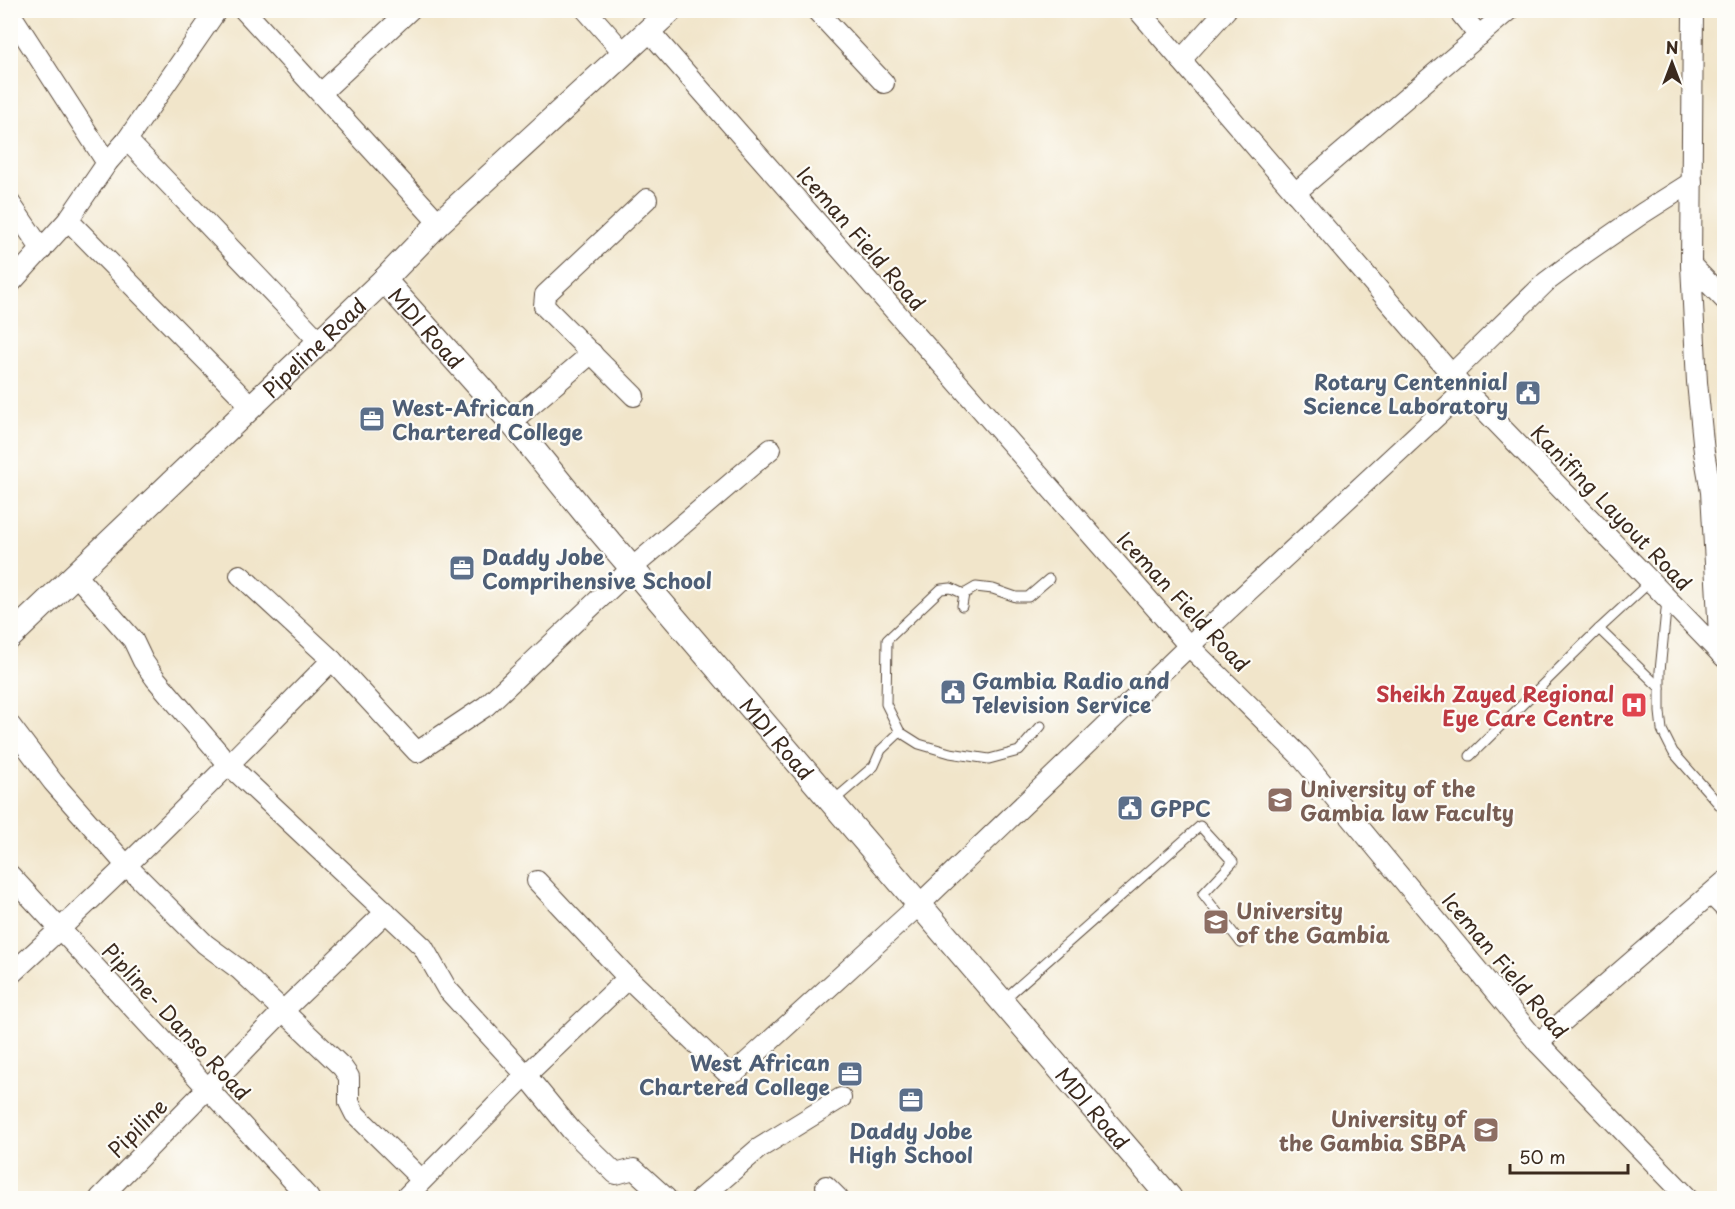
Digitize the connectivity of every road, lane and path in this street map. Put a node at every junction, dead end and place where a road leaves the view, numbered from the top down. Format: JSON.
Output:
{"nodes":[{"id":1,"x":217,"y":10,"type":"edge"},
{"id":2,"x":244,"y":10,"type":"edge"},
{"id":3,"x":410,"y":10,"type":"edge"},
{"id":4,"x":586,"y":10,"type":"edge"},
{"id":5,"x":671,"y":10,"type":"edge"},
{"id":6,"x":816,"y":10,"type":"edge"},
{"id":7,"x":1138,"y":10,"type":"edge"},
{"id":8,"x":1226,"y":10,"type":"edge"},
{"id":9,"x":1458,"y":10,"type":"edge"},
{"id":10,"x":1509,"y":10,"type":"edge"},
{"id":11,"x":1693,"y":10,"type":"edge"},
{"id":12,"x":10,"y":13,"type":"edge"},
{"id":13,"x":649,"y":31,"type":"junction"},
{"id":14,"x":1479,"y":36,"type":"junction"},
{"id":15,"x":624,"y":54,"type":"junction"},
{"id":16,"x":1181,"y":60,"type":"junction"},
{"id":17,"x":884,"y":83,"type":"dead end"},
{"id":18,"x":321,"y":93,"type":"junction"},
{"id":19,"x":127,"y":140,"type":"junction"},
{"id":20,"x":107,"y":163,"type":"junction"},
{"id":21,"x":1692,"y":182,"type":"junction"},
{"id":22,"x":1295,"y":193,"type":"junction"},
{"id":23,"x":647,"y":199,"type":"dead end"},
{"id":24,"x":10,"y":203,"type":"edge"},
{"id":25,"x":68,"y":220,"type":"junction"},
{"id":26,"x":439,"y":223,"type":"junction"},
{"id":27,"x":42,"y":250,"type":"junction"},
{"id":28,"x":1691,"y":265,"type":"junction"},
{"id":29,"x":384,"y":280,"type":"junction"},
{"id":30,"x":10,"y":284,"type":"edge"},
{"id":31,"x":1725,"y":299,"type":"edge"},
{"id":32,"x":320,"y":342,"type":"junction"},
{"id":33,"x":592,"y":353,"type":"junction"},
{"id":34,"x":1452,"y":374,"type":"junction"},
{"id":35,"x":1465,"y":390,"type":"junction"},
{"id":36,"x":634,"y":396,"type":"dead end"},
{"id":37,"x":251,"y":406,"type":"junction"},
{"id":38,"x":511,"y":422,"type":"junction"},
{"id":39,"x":771,"y":449,"type":"dead end"},
{"id":40,"x":632,"y":568,"type":"junction"},
{"id":41,"x":76,"y":575,"type":"junction"},
{"id":42,"x":240,"y":575,"type":"dead end"},
{"id":43,"x":1048,"y":579,"type":"dead end"},
{"id":44,"x":1650,"y":582,"type":"junction"},
{"id":45,"x":964,"y":594,"type":"junction"},
{"id":46,"x":1667,"y":598,"type":"junction"},
{"id":47,"x":962,"y":606,"type":"dead end"},
{"id":48,"x":1599,"y":628,"type":"junction"},
{"id":49,"x":10,"y":637,"type":"edge"},
{"id":50,"x":1189,"y":646,"type":"junction"},
{"id":51,"x":1722,"y":655,"type":"edge"},
{"id":52,"x":332,"y":660,"type":"junction"},
{"id":53,"x":1660,"y":688,"type":"junction"},
{"id":54,"x":10,"y":724,"type":"edge"},
{"id":55,"x":1041,"y":726,"type":"dead end"},
{"id":56,"x":900,"y":732,"type":"junction"},
{"id":57,"x":1470,"y":756,"type":"dead end"},
{"id":58,"x":229,"y":765,"type":"junction"},
{"id":59,"x":832,"y":802,"type":"junction"},
{"id":60,"x":1725,"y":810,"type":"edge"},
{"id":61,"x":126,"y":865,"type":"junction"},
{"id":62,"x":10,"y":874,"type":"edge"},
{"id":63,"x":537,"y":881,"type":"dead end"},
{"id":64,"x":1725,"y":882,"type":"edge"},
{"id":65,"x":1707,"y":898,"type":"junction"},
{"id":66,"x":920,"y":904,"type":"junction"},
{"id":67,"x":386,"y":912,"type":"junction"},
{"id":68,"x":1725,"y":915,"type":"edge"},
{"id":69,"x":60,"y":930,"type":"junction"},
{"id":70,"x":1241,"y":944,"type":"dead end"},
{"id":71,"x":10,"y":975,"type":"edge"},
{"id":72,"x":628,"y":978,"type":"junction"},
{"id":73,"x":1002,"y":1001,"type":"junction"},
{"id":74,"x":283,"y":1011,"type":"junction"},
{"id":75,"x":1538,"y":1042,"type":"junction"},
{"id":76,"x":526,"y":1075,"type":"junction"},
{"id":77,"x":207,"y":1090,"type":"junction"},
{"id":78,"x":841,"y":1098,"type":"dead end"},
{"id":79,"x":422,"y":1180,"type":"junction"},
{"id":80,"x":100,"y":1198,"type":"edge"},
{"id":81,"x":309,"y":1198,"type":"edge"},
{"id":82,"x":405,"y":1198,"type":"edge"},
{"id":83,"x":666,"y":1198,"type":"edge"},
{"id":84,"x":701,"y":1198,"type":"edge"},
{"id":85,"x":1170,"y":1198,"type":"edge"},
{"id":86,"x":1688,"y":1198,"type":"edge"}],
"edges":[{"from":1,"to":19,"type":"street"},
{"from":2,"to":18,"type":"street"},
{"from":3,"to":18,"type":"street"},
{"from":4,"to":15,"type":"street"},
{"from":5,"to":13,"type":"street","name":"Pipeline Road"},
{"from":6,"to":17,"type":"street"},
{"from":7,"to":16,"type":"street","name":"Kanifing Layout Road"},
{"from":8,"to":16,"type":"street"},
{"from":9,"to":14,"type":"street"},
{"from":10,"to":14,"type":"street"},
{"from":11,"to":21,"type":"street"},
{"from":12,"to":20,"type":"street"},
{"from":13,"to":15,"type":"street","name":"Pipeline Road"},
{"from":13,"to":50,"type":"street","name":"Iceman Field Road"},
{"from":14,"to":22,"type":"street"},
{"from":15,"to":26,"type":"street","name":"Pipeline Road"},
{"from":16,"to":22,"type":"street","name":"Kanifing Layout Road"},
{"from":18,"to":26,"type":"street"},
{"from":19,"to":20,"type":"street"},
{"from":19,"to":32,"type":"street"},
{"from":20,"to":25,"type":"street"},
{"from":21,"to":28,"type":"street"},
{"from":21,"to":34,"type":"street"},
{"from":22,"to":34,"type":"street","name":"Kanifing Layout Road"},
{"from":23,"to":33,"type":"street"},
{"from":24,"to":27,"type":"street"},
{"from":25,"to":27,"type":"street"},
{"from":25,"to":37,"type":"street"},
{"from":26,"to":29,"type":"street","name":"Pipeline Road"},
{"from":27,"to":30,"type":"street"},
{"from":28,"to":31,"type":"street"},
{"from":28,"to":51,"type":"street"},
{"from":29,"to":32,"type":"street","name":"Pipeline Road"},
{"from":29,"to":38,"type":"street","name":"MDI Road"},
{"from":32,"to":37,"type":"street","name":"Pipeline Road"},
{"from":33,"to":36,"type":"street"},
{"from":33,"to":38,"type":"street"},
{"from":34,"to":35,"type":"street","name":"Kanifing Layout Road"},
{"from":35,"to":44,"type":"street","name":"Kanifing Layout Road"},
{"from":35,"to":50,"type":"street"},
{"from":37,"to":41,"type":"street","name":"Pipeline Road"},
{"from":38,"to":40,"type":"street","name":"MDI Road"},
{"from":39,"to":40,"type":"street"},
{"from":40,"to":52,"type":"street"},
{"from":40,"to":59,"type":"street","name":"MDI Road"},
{"from":41,"to":49,"type":"street","name":"Pipeline Road"},
{"from":41,"to":58,"type":"street"},
{"from":42,"to":52,"type":"street"},
{"from":43,"to":45,"type":"lane"},
{"from":44,"to":46,"type":"street","name":"Kanifing Layout Road"},
{"from":44,"to":48,"type":"lane"},
{"from":45,"to":47,"type":"lane"},
{"from":45,"to":56,"type":"lane"},
{"from":46,"to":51,"type":"street","name":"Kanifing Layout Road"},
{"from":46,"to":53,"type":"lane"},
{"from":48,"to":53,"type":"lane"},
{"from":48,"to":57,"type":"lane"},
{"from":50,"to":66,"type":"street"},
{"from":50,"to":75,"type":"street","name":"Iceman Field Road"},
{"from":52,"to":58,"type":"street"},
{"from":53,"to":60,"type":"lane"},
{"from":54,"to":61,"type":"street"},
{"from":55,"to":56,"type":"lane"},
{"from":56,"to":59,"type":"lane"},
{"from":58,"to":61,"type":"street"},
{"from":58,"to":67,"type":"street"},
{"from":59,"to":66,"type":"street","name":"MDI Road"},
{"from":61,"to":69,"type":"street"},
{"from":61,"to":74,"type":"street"},
{"from":62,"to":69,"type":"street","name":"Pipline- Danso Road"},
{"from":63,"to":72,"type":"street"},
{"from":64,"to":65,"type":"street"},
{"from":65,"to":68,"type":"lane"},
{"from":65,"to":75,"type":"street"},
{"from":66,"to":72,"type":"street"},
{"from":66,"to":73,"type":"street","name":"MDI Road"},
{"from":67,"to":74,"type":"street","name":"Pipiline"},
{"from":67,"to":76,"type":"street"},
{"from":69,"to":71,"type":"street"},
{"from":69,"to":77,"type":"street","name":"Pipline- Danso Road"},
{"from":70,"to":73,"type":"lane"},
{"from":72,"to":76,"type":"street"},
{"from":73,"to":85,"type":"street","name":"MDI Road"},
{"from":74,"to":77,"type":"street","name":"Pipiline"},
{"from":74,"to":79,"type":"street"},
{"from":75,"to":86,"type":"street","name":"Iceman Field Road"},
{"from":76,"to":79,"type":"street"},
{"from":76,"to":83,"type":"street"},
{"from":77,"to":80,"type":"street","name":"Pipiline"},
{"from":77,"to":81,"type":"street","name":"Pipline- Danso Road"},
{"from":78,"to":84,"type":"street"},
{"from":79,"to":82,"type":"street"}]}
